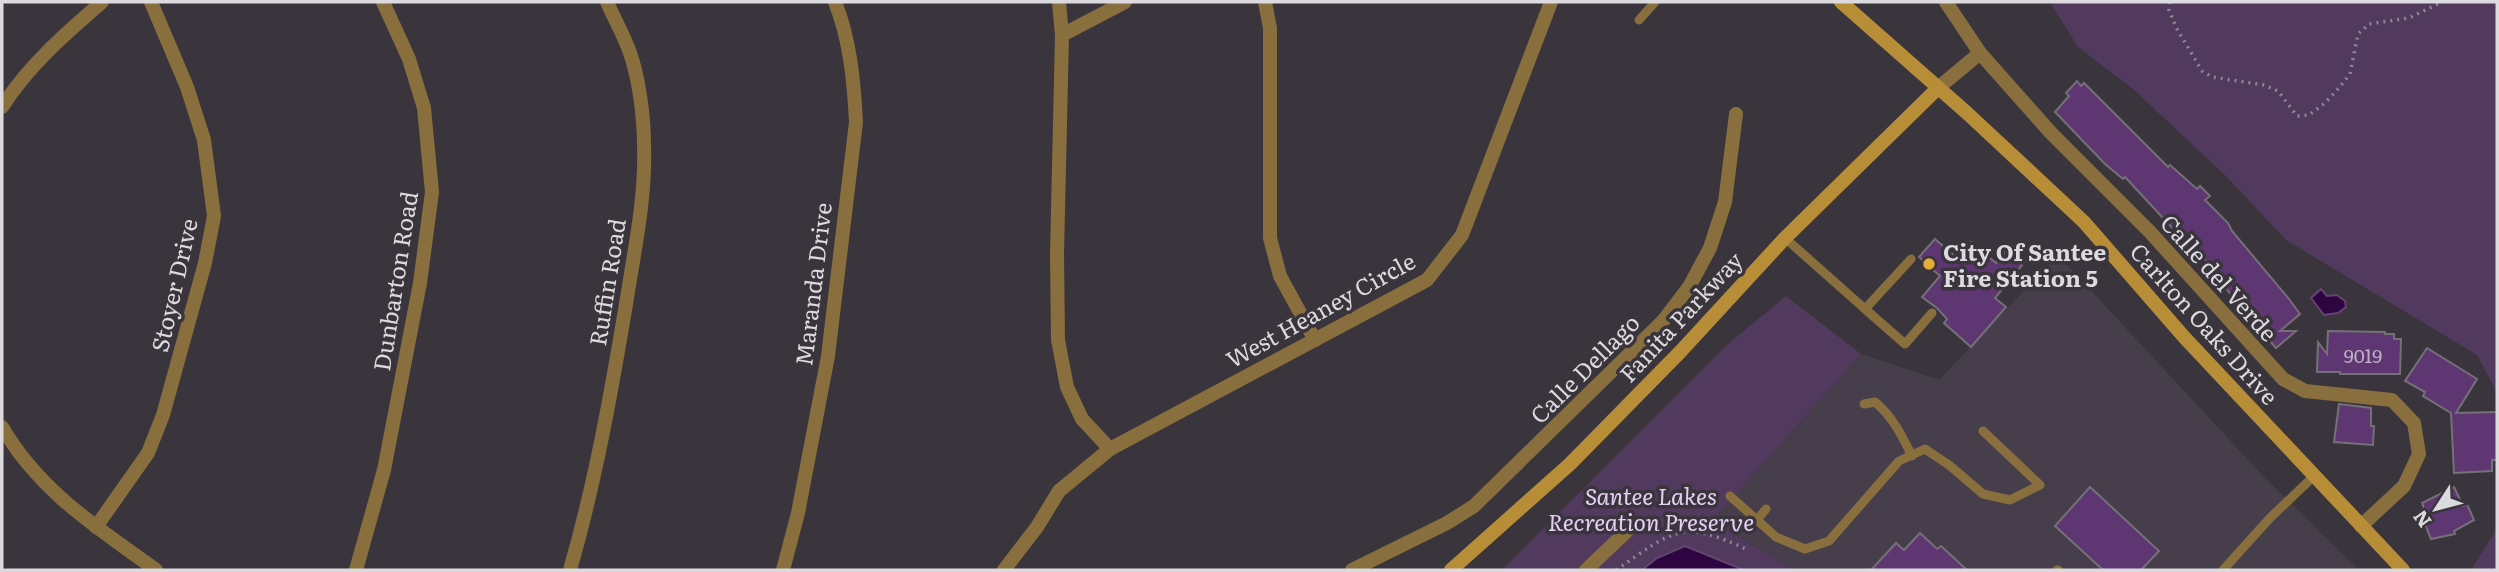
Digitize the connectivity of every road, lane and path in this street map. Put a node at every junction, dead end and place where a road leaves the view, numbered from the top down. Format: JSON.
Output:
{"nodes":[{"id":1,"x":102,"y":2,"type":"edge"},
{"id":2,"x":151,"y":2,"type":"edge"},
{"id":3,"x":383,"y":2,"type":"edge"},
{"id":4,"x":607,"y":2,"type":"edge"},
{"id":5,"x":835,"y":2,"type":"edge"},
{"id":6,"x":1059,"y":2,"type":"edge"},
{"id":7,"x":1125,"y":2,"type":"edge"},
{"id":8,"x":1265,"y":2,"type":"edge"},
{"id":9,"x":1551,"y":2,"type":"edge"},
{"id":10,"x":1655,"y":2,"type":"edge"},
{"id":11,"x":1841,"y":2,"type":"edge"},
{"id":12,"x":1947,"y":2,"type":"edge"},
{"id":13,"x":2170,"y":2,"type":"edge"},
{"id":14,"x":2442,"y":2,"type":"edge"},
{"id":15,"x":1639,"y":20,"type":"dead end"},
{"id":16,"x":1062,"y":35,"type":"junction"},
{"id":17,"x":1980,"y":52,"type":"junction"},
{"id":18,"x":1938,"y":88,"type":"junction"},
{"id":19,"x":2,"y":107,"type":"edge"},
{"id":20,"x":1736,"y":114,"type":"dead end"},
{"id":21,"x":1785,"y":237,"type":"junction"},
{"id":22,"x":1911,"y":260,"type":"dead end"},
{"id":23,"x":1865,"y":309,"type":"junction"},
{"id":24,"x":1932,"y":313,"type":"dead end"},
{"id":25,"x":1315,"y":340,"type":"junction"},
{"id":26,"x":1864,"y":404,"type":"dead end"},
{"id":27,"x":2,"y":427,"type":"edge"},
{"id":28,"x":1983,"y":431,"type":"dead end"},
{"id":29,"x":1110,"y":449,"type":"junction"},
{"id":30,"x":1912,"y":456,"type":"junction"},
{"id":31,"x":2314,"y":476,"type":"junction"},
{"id":32,"x":1730,"y":496,"type":"dead end"},
{"id":33,"x":1766,"y":509,"type":"dead end"},
{"id":34,"x":1757,"y":520,"type":"junction"},
{"id":35,"x":2361,"y":526,"type":"junction"},
{"id":36,"x":96,"y":527,"type":"junction"},
{"id":37,"x":1627,"y":531,"type":"dead end"},
{"id":38,"x":1748,"y":550,"type":"dead end"},
{"id":39,"x":156,"y":570,"type":"edge"},
{"id":40,"x":356,"y":570,"type":"edge"},
{"id":41,"x":570,"y":570,"type":"edge"},
{"id":42,"x":783,"y":570,"type":"edge"},
{"id":43,"x":1004,"y":570,"type":"edge"},
{"id":44,"x":1352,"y":570,"type":"edge"},
{"id":45,"x":1451,"y":570,"type":"edge"},
{"id":46,"x":1586,"y":570,"type":"edge"},
{"id":47,"x":1616,"y":570,"type":"edge"},
{"id":48,"x":2223,"y":570,"type":"edge"},
{"id":49,"x":2403,"y":570,"type":"edge"}],
"edges":[{"from":1,"to":19,"type":"street"},
{"from":2,"to":36,"type":"street","name":"Stoyer Drive"},
{"from":3,"to":40,"type":"street","name":"Dunbarton Road"},
{"from":4,"to":41,"type":"street","name":"Ruffin Road"},
{"from":5,"to":42,"type":"street","name":"Maranda Drive"},
{"from":6,"to":16,"type":"street"},
{"from":7,"to":16,"type":"street"},
{"from":8,"to":25,"type":"street"},
{"from":9,"to":25,"type":"street","name":"West Heaney Circle"},
{"from":10,"to":15,"type":"lane"},
{"from":11,"to":18,"type":"main road","name":"Carlton Oaks Drive"},
{"from":12,"to":17,"type":"street","name":"Calle del Verde"},
{"from":13,"to":14,"type":"path"},
{"from":16,"to":29,"type":"street"},
{"from":17,"to":18,"type":"street"},
{"from":17,"to":35,"type":"street","name":"Calle del Verde"},
{"from":18,"to":21,"type":"main road","name":"Fanita Parkway"},
{"from":18,"to":31,"type":"main road","name":"Carlton Oaks Drive"},
{"from":20,"to":44,"type":"street","name":"Calle Dellago"},
{"from":21,"to":23,"type":"lane"},
{"from":21,"to":45,"type":"main road","name":"Fanita Parkway"},
{"from":22,"to":23,"type":"lane"},
{"from":23,"to":24,"type":"lane"},
{"from":25,"to":29,"type":"street","name":"West Heaney Circle"},
{"from":26,"to":30,"type":"lane"},
{"from":27,"to":36,"type":"street"},
{"from":28,"to":30,"type":"lane"},
{"from":29,"to":43,"type":"street","name":"West Heaney Circle"},
{"from":30,"to":34,"type":"lane"},
{"from":31,"to":35,"type":"main road","name":"Carlton Oaks Drive"},
{"from":31,"to":48,"type":"lane"},
{"from":32,"to":34,"type":"lane"},
{"from":33,"to":34,"type":"lane"},
{"from":35,"to":49,"type":"main road","name":"Carlton Oaks Drive"},
{"from":36,"to":39,"type":"street"},
{"from":37,"to":46,"type":"street"},
{"from":38,"to":47,"type":"path"}]}
